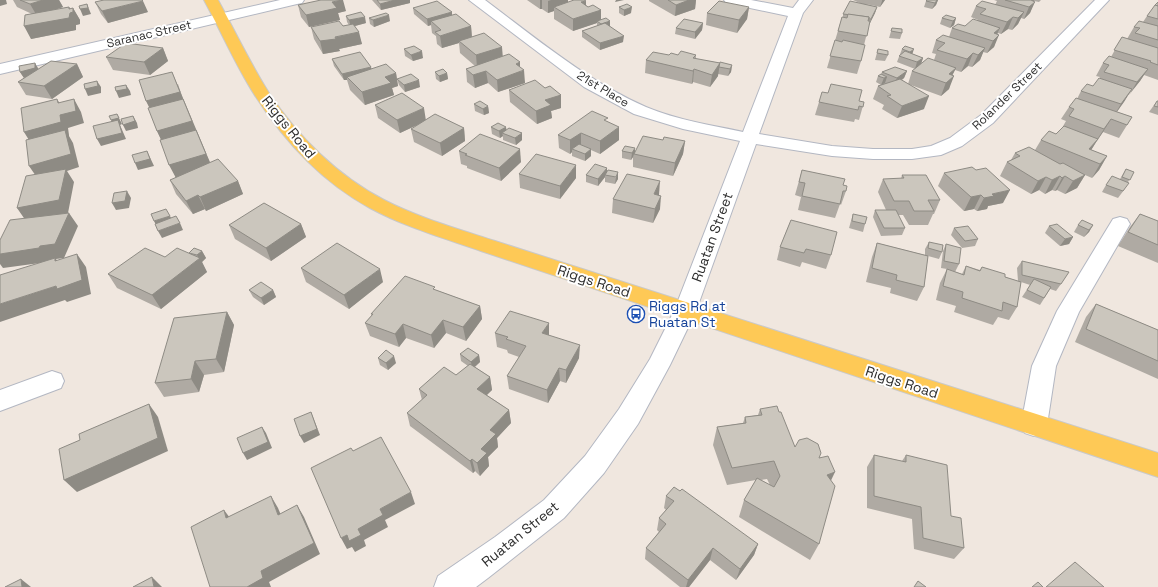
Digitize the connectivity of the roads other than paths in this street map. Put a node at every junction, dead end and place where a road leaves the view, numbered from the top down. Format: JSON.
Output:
{"nodes":[{"id":1,"x":297,"y":0,"type":"edge"},
{"id":2,"x":476,"y":0,"type":"edge"},
{"id":3,"x":731,"y":0,"type":"edge"},
{"id":4,"x":1102,"y":0,"type":"edge"},
{"id":5,"x":802,"y":3,"type":"edge"},
{"id":6,"x":216,"y":9,"type":"edge"},
{"id":7,"x":0,"y":69,"type":"edge"},
{"id":8,"x":749,"y":138,"type":"junction"},
{"id":9,"x":1120,"y":224,"type":"dead end"},
{"id":10,"x":685,"y":311,"type":"junction"},
{"id":11,"x":52,"y":381,"type":"dead end"},
{"id":12,"x":0,"y":401,"type":"edge"},
{"id":13,"x":1034,"y":424,"type":"junction"},
{"id":14,"x":1158,"y":465,"type":"edge"},
{"id":15,"x":450,"y":587,"type":"edge"}],
"edges":[{"from":1,"to":6,"type":"street","name":"Saranac Street"},
{"from":2,"to":8,"type":"street","name":"21st Place"},
{"from":3,"to":5,"type":"street"},
{"from":4,"to":8,"type":"street","name":"Rolander Street"},
{"from":5,"to":8,"type":"street","name":"Ruatan Street"},
{"from":6,"to":7,"type":"street","name":"Saranac Street"},
{"from":6,"to":10,"type":"main road","name":"Riggs Road"},
{"from":8,"to":10,"type":"street","name":"Ruatan Street"},
{"from":9,"to":13,"type":"street"},
{"from":10,"to":13,"type":"main road","name":"Riggs Road"},
{"from":10,"to":15,"type":"street","name":"Ruatan Street"},
{"from":11,"to":12,"type":"street"},
{"from":13,"to":14,"type":"main road","name":"Riggs Road"}]}
